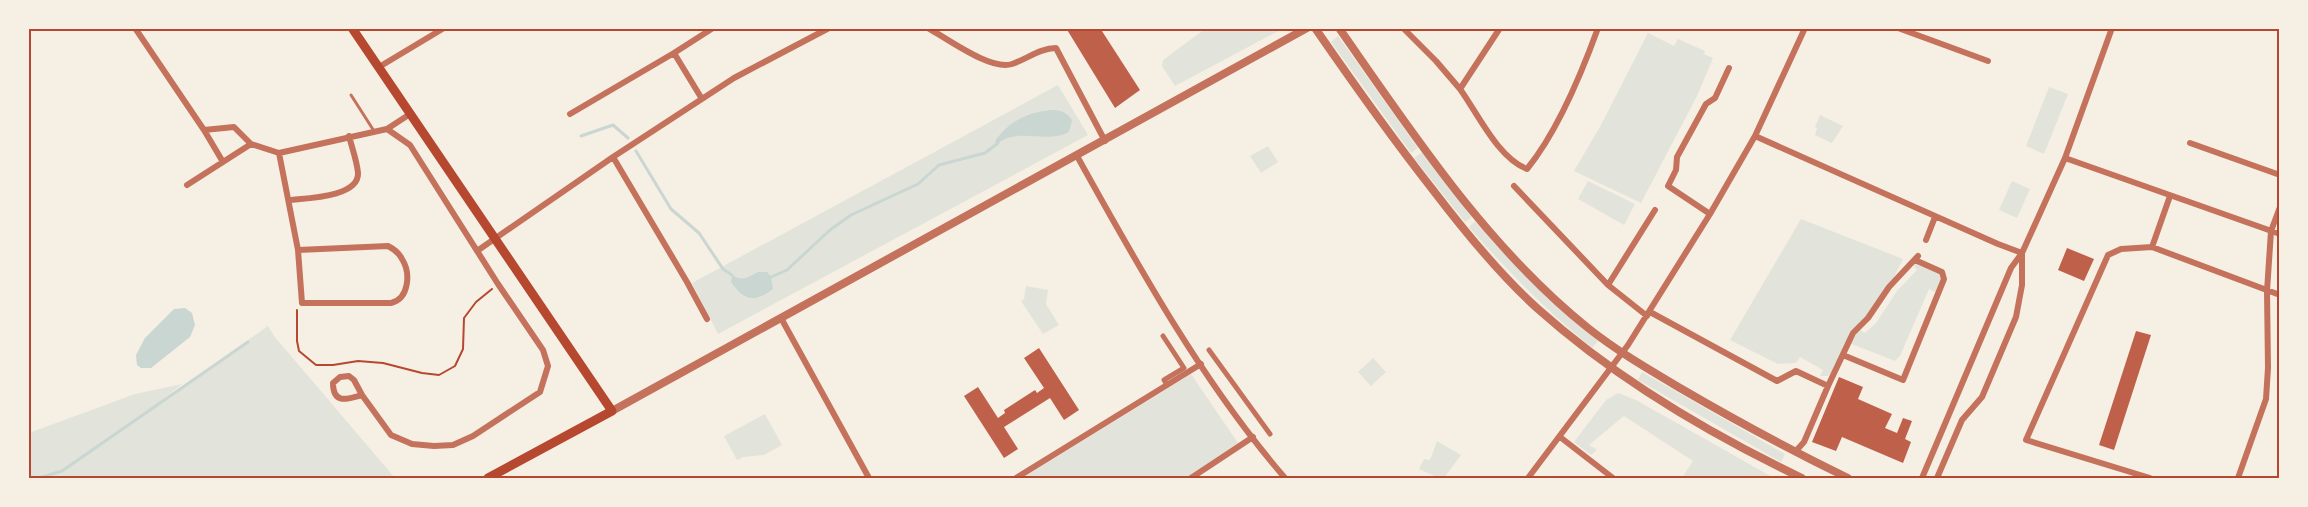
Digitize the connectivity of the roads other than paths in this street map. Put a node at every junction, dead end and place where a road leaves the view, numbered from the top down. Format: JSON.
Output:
{"nodes":[{"id":1,"x":135,"y":28,"type":"edge"},
{"id":2,"x":352,"y":28,"type":"edge"},
{"id":3,"x":444,"y":28,"type":"edge"},
{"id":4,"x":713,"y":28,"type":"edge"},
{"id":5,"x":829,"y":28,"type":"edge"},
{"id":6,"x":928,"y":28,"type":"edge"},
{"id":7,"x":1307,"y":28,"type":"edge"},
{"id":8,"x":1316,"y":28,"type":"edge"},
{"id":9,"x":1339,"y":28,"type":"edge"},
{"id":10,"x":1403,"y":28,"type":"edge"},
{"id":11,"x":1500,"y":28,"type":"edge"},
{"id":12,"x":1598,"y":28,"type":"edge"},
{"id":13,"x":1805,"y":28,"type":"edge"},
{"id":14,"x":1898,"y":28,"type":"edge"},
{"id":15,"x":2112,"y":28,"type":"edge"},
{"id":16,"x":674,"y":53,"type":"junction"},
{"id":17,"x":1988,"y":61,"type":"dead end"},
{"id":18,"x":379,"y":68,"type":"junction"},
{"id":19,"x":1729,"y":68,"type":"dead end"},
{"id":20,"x":1460,"y":89,"type":"junction"},
{"id":21,"x":351,"y":95,"type":"dead end"},
{"id":22,"x":702,"y":99,"type":"junction"},
{"id":23,"x":410,"y":114,"type":"junction"},
{"id":24,"x":570,"y":114,"type":"dead end"},
{"id":25,"x":204,"y":129,"type":"junction"},
{"id":26,"x":387,"y":129,"type":"junction"},
{"id":27,"x":374,"y":131,"type":"junction"},
{"id":28,"x":349,"y":136,"type":"junction"},
{"id":29,"x":1755,"y":136,"type":"junction"},
{"id":30,"x":1106,"y":141,"type":"junction"},
{"id":31,"x":2190,"y":143,"type":"dead end"},
{"id":32,"x":251,"y":144,"type":"junction"},
{"id":33,"x":279,"y":153,"type":"junction"},
{"id":34,"x":1077,"y":156,"type":"junction"},
{"id":35,"x":613,"y":157,"type":"junction"},
{"id":36,"x":2065,"y":158,"type":"junction"},
{"id":37,"x":223,"y":162,"type":"junction"},
{"id":38,"x":2280,"y":175,"type":"edge"},
{"id":39,"x":187,"y":184,"type":"dead end"},
{"id":40,"x":1515,"y":186,"type":"dead end"},
{"id":41,"x":2170,"y":196,"type":"junction"},
{"id":42,"x":290,"y":200,"type":"junction"},
{"id":43,"x":2280,"y":207,"type":"edge"},
{"id":44,"x":1654,"y":210,"type":"dead end"},
{"id":45,"x":1710,"y":214,"type":"junction"},
{"id":46,"x":1935,"y":217,"type":"junction"},
{"id":47,"x":2271,"y":231,"type":"junction"},
{"id":48,"x":2280,"y":234,"type":"edge"},
{"id":49,"x":495,"y":240,"type":"junction"},
{"id":50,"x":1926,"y":240,"type":"dead end"},
{"id":51,"x":2152,"y":247,"type":"junction"},
{"id":52,"x":298,"y":250,"type":"junction"},
{"id":53,"x":477,"y":251,"type":"junction"},
{"id":54,"x":2022,"y":253,"type":"junction"},
{"id":55,"x":1608,"y":285,"type":"junction"},
{"id":56,"x":2267,"y":291,"type":"junction"},
{"id":57,"x":2280,"y":295,"type":"edge"},
{"id":58,"x":1648,"y":314,"type":"junction"},
{"id":59,"x":781,"y":318,"type":"junction"},
{"id":60,"x":706,"y":319,"type":"dead end"},
{"id":61,"x":1163,"y":336,"type":"dead end"},
{"id":62,"x":1209,"y":350,"type":"dead end"},
{"id":63,"x":1622,"y":353,"type":"junction"},
{"id":64,"x":1843,"y":355,"type":"junction"},
{"id":65,"x":1201,"y":364,"type":"junction"},
{"id":66,"x":1611,"y":368,"type":"junction"},
{"id":67,"x":1167,"y":385,"type":"junction"},
{"id":68,"x":1828,"y":386,"type":"junction"},
{"id":69,"x":362,"y":395,"type":"junction"},
{"id":70,"x":612,"y":411,"type":"junction"},
{"id":71,"x":1270,"y":434,"type":"dead end"},
{"id":72,"x":1252,"y":437,"type":"junction"},
{"id":73,"x":1560,"y":437,"type":"junction"},
{"id":74,"x":1795,"y":452,"type":"junction"},
{"id":75,"x":488,"y":478,"type":"edge"},
{"id":76,"x":869,"y":478,"type":"edge"},
{"id":77,"x":1016,"y":478,"type":"edge"},
{"id":78,"x":1191,"y":478,"type":"edge"},
{"id":79,"x":1285,"y":478,"type":"edge"},
{"id":80,"x":1528,"y":478,"type":"edge"},
{"id":81,"x":1613,"y":478,"type":"edge"},
{"id":82,"x":1802,"y":478,"type":"edge"},
{"id":83,"x":1848,"y":478,"type":"edge"},
{"id":84,"x":1922,"y":478,"type":"edge"},
{"id":85,"x":1937,"y":478,"type":"edge"},
{"id":86,"x":2150,"y":478,"type":"edge"},
{"id":87,"x":2238,"y":478,"type":"edge"}],
"edges":[{"from":1,"to":25,"type":"street"},
{"from":2,"to":18,"type":"main road"},
{"from":3,"to":18,"type":"street"},
{"from":4,"to":16,"type":"street"},
{"from":5,"to":22,"type":"street"},
{"from":6,"to":30,"type":"street"},
{"from":7,"to":30,"type":"street"},
{"from":8,"to":66,"type":"street"},
{"from":9,"to":63,"type":"street"},
{"from":10,"to":20,"type":"street"},
{"from":11,"to":20,"type":"street"},
{"from":12,"to":20,"type":"street"},
{"from":13,"to":29,"type":"street"},
{"from":14,"to":17,"type":"street"},
{"from":15,"to":36,"type":"street"},
{"from":16,"to":22,"type":"street"},
{"from":16,"to":24,"type":"street"},
{"from":18,"to":23,"type":"main road"},
{"from":19,"to":45,"type":"street"},
{"from":21,"to":27,"type":"lane"},
{"from":22,"to":35,"type":"street"},
{"from":23,"to":26,"type":"street"},
{"from":23,"to":49,"type":"main road"},
{"from":25,"to":32,"type":"street"},
{"from":25,"to":37,"type":"street"},
{"from":26,"to":27,"type":"street"},
{"from":26,"to":53,"type":"street"},
{"from":27,"to":28,"type":"street"},
{"from":28,"to":33,"type":"street"},
{"from":28,"to":42,"type":"street"},
{"from":29,"to":45,"type":"street"},
{"from":29,"to":46,"type":"street"},
{"from":30,"to":34,"type":"street"},
{"from":31,"to":38,"type":"street"},
{"from":32,"to":33,"type":"street"},
{"from":32,"to":37,"type":"street"},
{"from":33,"to":42,"type":"street"},
{"from":34,"to":59,"type":"street"},
{"from":34,"to":65,"type":"street"},
{"from":35,"to":49,"type":"street"},
{"from":35,"to":60,"type":"street"},
{"from":36,"to":41,"type":"street"},
{"from":36,"to":54,"type":"street"},
{"from":37,"to":39,"type":"street"},
{"from":40,"to":55,"type":"street"},
{"from":41,"to":47,"type":"street"},
{"from":41,"to":51,"type":"street"},
{"from":42,"to":52,"type":"street"},
{"from":43,"to":47,"type":"street"},
{"from":44,"to":55,"type":"street"},
{"from":45,"to":58,"type":"street"},
{"from":46,"to":50,"type":"street"},
{"from":46,"to":54,"type":"street"},
{"from":47,"to":48,"type":"street"},
{"from":47,"to":56,"type":"street"},
{"from":49,"to":53,"type":"street"},
{"from":49,"to":70,"type":"main road"},
{"from":51,"to":56,"type":"street"},
{"from":51,"to":86,"type":"street"},
{"from":52,"to":52,"type":"street"},
{"from":53,"to":69,"type":"street"},
{"from":54,"to":84,"type":"street"},
{"from":54,"to":85,"type":"street"},
{"from":55,"to":58,"type":"street"},
{"from":56,"to":57,"type":"street"},
{"from":56,"to":87,"type":"street"},
{"from":58,"to":63,"type":"street"},
{"from":58,"to":68,"type":"street"},
{"from":59,"to":70,"type":"street"},
{"from":59,"to":76,"type":"street"},
{"from":61,"to":67,"type":"street"},
{"from":62,"to":71,"type":"street"},
{"from":63,"to":66,"type":"street"},
{"from":63,"to":74,"type":"street"},
{"from":64,"to":64,"type":"street"},
{"from":64,"to":68,"type":"street"},
{"from":65,"to":67,"type":"street"},
{"from":65,"to":72,"type":"street"},
{"from":66,"to":73,"type":"street"},
{"from":66,"to":82,"type":"street"},
{"from":67,"to":77,"type":"street"},
{"from":68,"to":74,"type":"street"},
{"from":69,"to":69,"type":"street"},
{"from":70,"to":75,"type":"main road"},
{"from":72,"to":78,"type":"street"},
{"from":72,"to":79,"type":"street"},
{"from":73,"to":80,"type":"street"},
{"from":73,"to":81,"type":"street"},
{"from":74,"to":83,"type":"street"}]}
